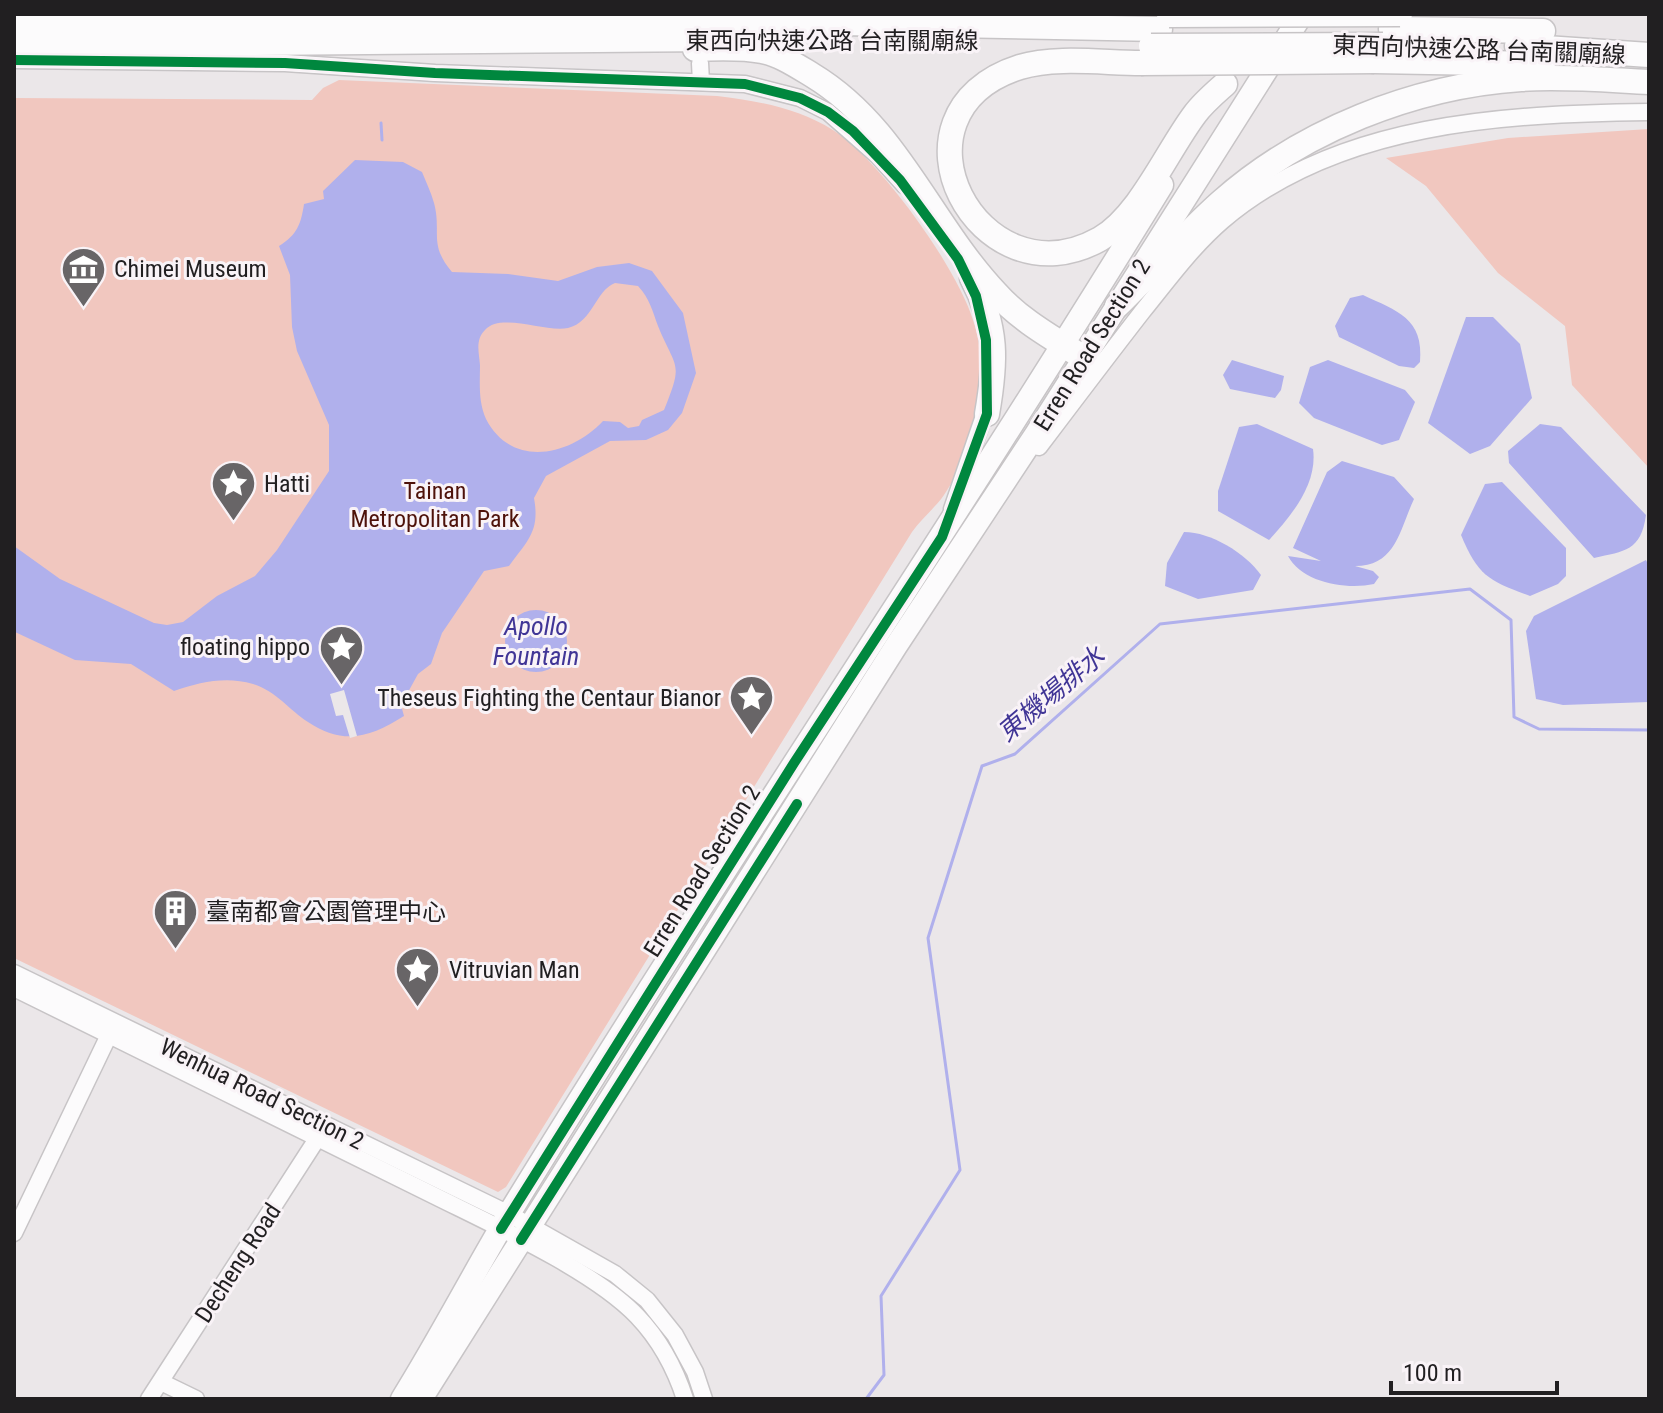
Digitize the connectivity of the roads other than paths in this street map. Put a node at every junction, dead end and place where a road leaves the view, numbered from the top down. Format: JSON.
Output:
{"nodes":[{"id":1,"x":1118,"y":14,"type":"edge"},
{"id":2,"x":1268,"y":14,"type":"edge"},
{"id":3,"x":1471,"y":14,"type":"edge"},
{"id":4,"x":1302,"y":16,"type":"edge"},
{"id":5,"x":629,"y":18,"type":"edge"},
{"id":6,"x":14,"y":27,"type":"edge"},
{"id":7,"x":368,"y":35,"type":"junction"},
{"id":8,"x":1155,"y":38,"type":"edge"},
{"id":9,"x":1387,"y":38,"type":"edge"},
{"id":10,"x":1649,"y":39,"type":"edge"},
{"id":11,"x":512,"y":43,"type":"junction"},
{"id":12,"x":14,"y":45,"type":"edge"},
{"id":13,"x":284,"y":45,"type":"junction"},
{"id":14,"x":1649,"y":55,"type":"edge"},
{"id":15,"x":14,"y":60,"type":"edge"},
{"id":16,"x":700,"y":63,"type":"dead end"},
{"id":17,"x":1649,"y":71,"type":"edge"},
{"id":18,"x":701,"y":82,"type":"junction"},
{"id":19,"x":1649,"y":82,"type":"edge"},
{"id":20,"x":1225,"y":84,"type":"junction"},
{"id":21,"x":1649,"y":112,"type":"edge"},
{"id":22,"x":954,"y":240,"type":"junction"},
{"id":23,"x":1117,"y":306,"type":"junction"},
{"id":24,"x":1074,"y":352,"type":"junction"},
{"id":25,"x":987,"y":414,"type":"junction"},
{"id":26,"x":942,"y":537,"type":"junction"},
{"id":27,"x":896,"y":646,"type":"junction"},
{"id":28,"x":14,"y":973,"type":"edge"},
{"id":29,"x":14,"y":988,"type":"edge"},
{"id":30,"x":109,"y":1035,"type":"junction"},
{"id":31,"x":322,"y":1132,"type":"junction"},
{"id":32,"x":505,"y":1222,"type":"junction"},
{"id":33,"x":526,"y":1232,"type":"junction"},
{"id":34,"x":14,"y":1233,"type":"edge"},
{"id":35,"x":161,"y":1382,"type":"junction"},
{"id":36,"x":149,"y":1399,"type":"edge"},
{"id":37,"x":196,"y":1399,"type":"edge"},
{"id":38,"x":402,"y":1399,"type":"edge"},
{"id":39,"x":421,"y":1399,"type":"edge"},
{"id":40,"x":685,"y":1399,"type":"edge"},
{"id":41,"x":704,"y":1399,"type":"edge"}],
"edges":[{"from":1,"to":8,"type":"highway"},
{"from":2,"to":20,"type":"main road","name":"Erren Road Section 2"},
{"from":3,"to":9,"type":"highway"},
{"from":4,"to":23,"type":"main road","name":"Erren Road Section 2"},
{"from":5,"to":7,"type":"highway","name":"東西向快速公路 台南關廟線"},
{"from":5,"to":8,"type":"highway","name":"東西向快速公路 台南關廟線"},
{"from":6,"to":13,"type":"highway","name":"東西向快速公路 台南關廟線"},
{"from":7,"to":11,"type":"highway","name":"東西向快速公路 台南關廟線"},
{"from":7,"to":13,"type":"highway","name":"東西向快速公路 台南關廟線"},
{"from":8,"to":9,"type":"highway","name":"東西向快速公路 台南關廟線","bridge":true},
{"from":8,"to":9,"type":"highway","bridge":true},
{"from":8,"to":11,"type":"highway","name":"東西向快速公路 台南關廟線"},
{"from":8,"to":20,"type":"highway"},
{"from":9,"to":10,"type":"highway","name":"東西向快速公路 台南關廟線"},
{"from":9,"to":14,"type":"highway","name":"東西向快速公路 台南關廟線"},
{"from":9,"to":17,"type":"highway"},
{"from":11,"to":22,"type":"highway"},
{"from":12,"to":13,"type":"highway","name":"東西向快速公路 台南關廟線"},
{"from":13,"to":15,"type":"street"},
{"from":13,"to":18,"type":"street"},
{"from":16,"to":18,"type":"street"},
{"from":18,"to":25,"type":"street"},
{"from":19,"to":23,"type":"highway"},
{"from":20,"to":24,"type":"main road","name":"Erren Road Section 2"},
{"from":21,"to":27,"type":"street"},
{"from":22,"to":24,"type":"highway"},
{"from":22,"to":25,"type":"highway"},
{"from":23,"to":24,"type":"main road","name":"Erren Road Section 2"},
{"from":24,"to":26,"type":"main road","name":"Erren Road Section 2"},
{"from":24,"to":27,"type":"main road","name":"Erren Road Section 2"},
{"from":25,"to":26,"type":"street"},
{"from":26,"to":32,"type":"main road","name":"Erren Road Section 2"},
{"from":27,"to":33,"type":"main road","name":"Erren Road Section 2"},
{"from":28,"to":31,"type":"street","name":"Wenhua Road Section 2"},
{"from":29,"to":30,"type":"street","name":"Wenhua Road Section 2"},
{"from":30,"to":31,"type":"street","name":"Wenhua Road Section 2"},
{"from":30,"to":34,"type":"street"},
{"from":31,"to":32,"type":"street","name":"Wenhua Road Section 2"},
{"from":31,"to":35,"type":"street","name":"Decheng Road"},
{"from":32,"to":33,"type":"street","name":"Wenhua Road Section 2"},
{"from":32,"to":38,"type":"main road","name":"Erren Road Section 2"},
{"from":33,"to":39,"type":"main road","name":"Erren Road Section 2"},
{"from":33,"to":40,"type":"street"},
{"from":33,"to":41,"type":"street"},
{"from":35,"to":36,"type":"street","name":"Decheng Road"},
{"from":35,"to":37,"type":"street"}]}
